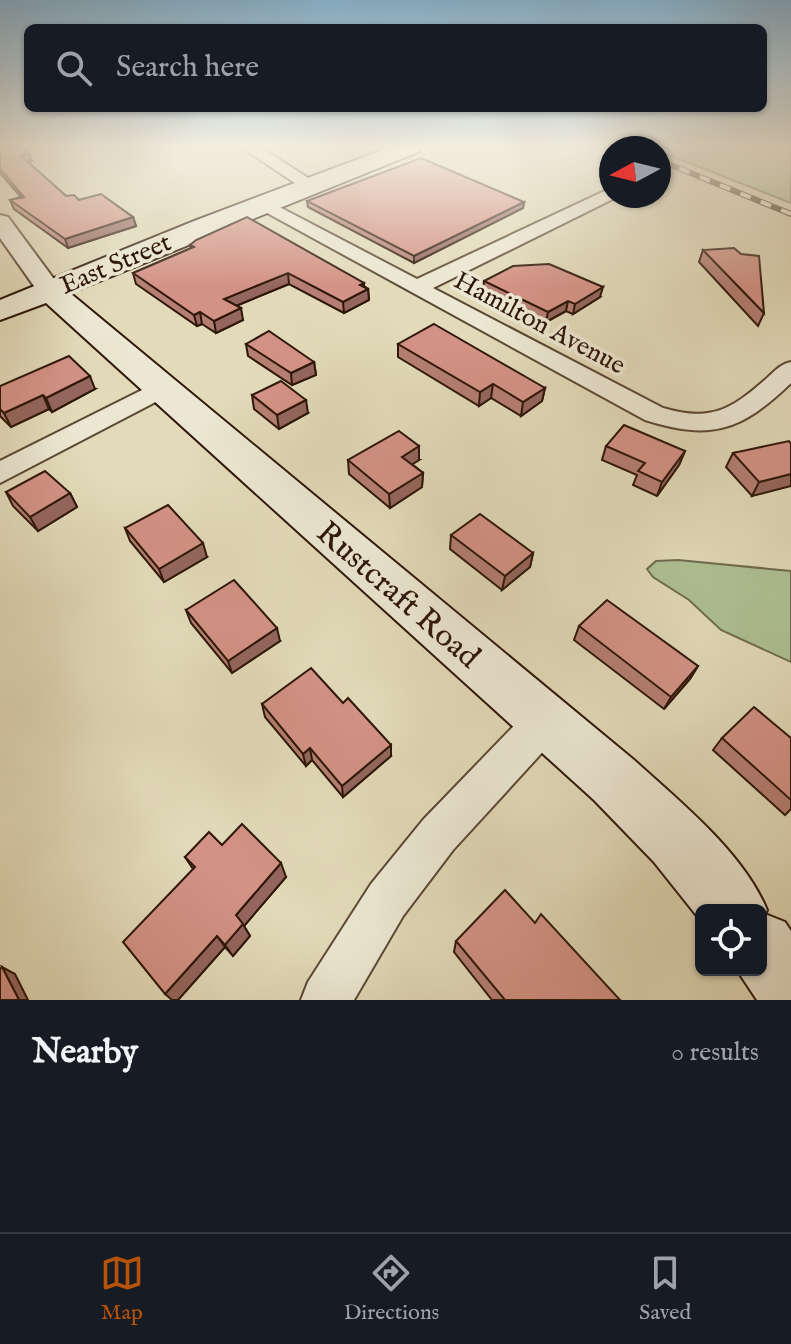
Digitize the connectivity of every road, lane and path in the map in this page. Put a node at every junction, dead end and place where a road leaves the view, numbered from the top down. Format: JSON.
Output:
{"nodes":[{"id":1,"x":287,"y":194,"type":"edge"},
{"id":2,"x":599,"y":199,"type":"edge"},
{"id":3,"x":260,"y":204,"type":"junction"},
{"id":4,"x":0,"y":222,"type":"edge"},
{"id":5,"x":416,"y":288,"type":"junction"},
{"id":6,"x":50,"y":291,"type":"junction"},
{"id":7,"x":0,"y":311,"type":"edge"},
{"id":8,"x":791,"y":369,"type":"edge"},
{"id":9,"x":160,"y":389,"type":"junction"},
{"id":10,"x":0,"y":473,"type":"edge"},
{"id":11,"x":546,"y":720,"type":"junction"},
{"id":12,"x":729,"y":904,"type":"edge"},
{"id":13,"x":767,"y":955,"type":"edge"},
{"id":14,"x":791,"y":989,"type":"edge"},
{"id":15,"x":326,"y":1000,"type":"edge"}],
"edges":[{"from":1,"to":3,"type":"main road","name":"East Street"},
{"from":2,"to":5,"type":"street"},
{"from":3,"to":5,"type":"street","name":"Hamilton Avenue"},
{"from":3,"to":6,"type":"main road","name":"East Street"},
{"from":4,"to":6,"type":"street"},
{"from":5,"to":8,"type":"street","name":"Hamilton Avenue"},
{"from":6,"to":7,"type":"main road","name":"East Street"},
{"from":6,"to":9,"type":"main road","name":"Rustcraft Road"},
{"from":9,"to":10,"type":"street"},
{"from":9,"to":11,"type":"main road","name":"Rustcraft Road"},
{"from":11,"to":12,"type":"main road","name":"Rustcraft Road"},
{"from":11,"to":15,"type":"street"},
{"from":13,"to":14,"type":"main road"}]}
